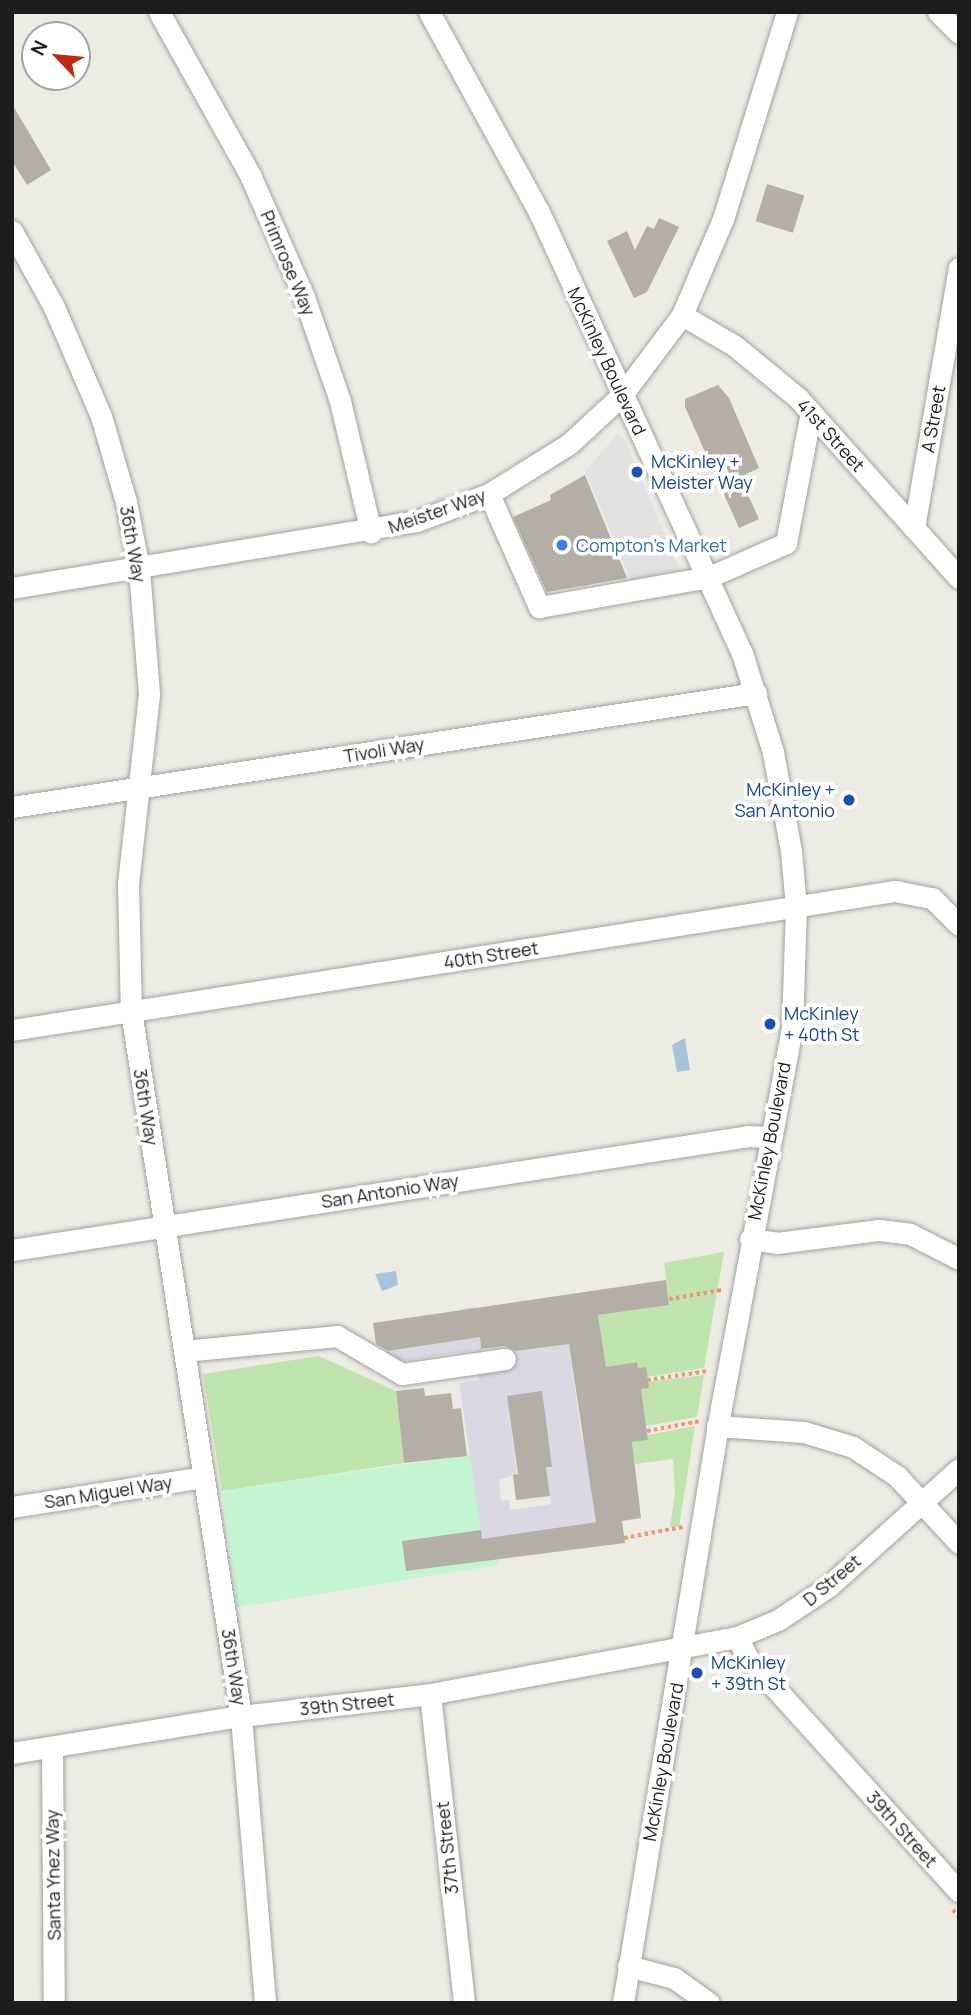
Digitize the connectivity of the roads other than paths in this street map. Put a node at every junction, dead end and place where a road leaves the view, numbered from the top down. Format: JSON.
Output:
{"nodes":[{"id":1,"x":159,"y":12,"type":"edge"},
{"id":2,"x":429,"y":12,"type":"edge"},
{"id":3,"x":787,"y":12,"type":"edge"},
{"id":4,"x":938,"y":12,"type":"edge"},
{"id":5,"x":959,"y":33,"type":"edge"},
{"id":6,"x":12,"y":231,"type":"edge"},
{"id":7,"x":959,"y":268,"type":"edge"},
{"id":8,"x":682,"y":315,"type":"junction"},
{"id":9,"x":622,"y":395,"type":"junction"},
{"id":10,"x":811,"y":412,"type":"junction"},
{"id":11,"x":489,"y":494,"type":"junction"},
{"id":12,"x":914,"y":528,"type":"junction"},
{"id":13,"x":371,"y":532,"type":"junction"},
{"id":14,"x":139,"y":569,"type":"junction"},
{"id":15,"x":709,"y":577,"type":"junction"},
{"id":16,"x":959,"y":578,"type":"edge"},
{"id":17,"x":12,"y":588,"type":"edge"},
{"id":18,"x":756,"y":693,"type":"junction"},
{"id":19,"x":140,"y":788,"type":"junction"},
{"id":20,"x":12,"y":807,"type":"edge"},
{"id":21,"x":796,"y":907,"type":"junction"},
{"id":22,"x":959,"y":925,"type":"edge"},
{"id":23,"x":131,"y":1011,"type":"junction"},
{"id":24,"x":12,"y":1030,"type":"edge"},
{"id":25,"x":768,"y":1137,"type":"junction"},
{"id":26,"x":164,"y":1226,"type":"junction"},
{"id":27,"x":750,"y":1239,"type":"junction"},
{"id":28,"x":12,"y":1250,"type":"edge"},
{"id":29,"x":959,"y":1259,"type":"edge"},
{"id":30,"x":184,"y":1351,"type":"junction"},
{"id":31,"x":505,"y":1360,"type":"dead end"},
{"id":32,"x":709,"y":1423,"type":"junction"},
{"id":33,"x":959,"y":1469,"type":"edge"},
{"id":34,"x":204,"y":1476,"type":"junction"},
{"id":35,"x":921,"y":1501,"type":"junction"},
{"id":36,"x":12,"y":1507,"type":"edge"},
{"id":37,"x":959,"y":1543,"type":"edge"},
{"id":38,"x":737,"y":1637,"type":"junction"},
{"id":39,"x":682,"y":1651,"type":"junction"},
{"id":40,"x":430,"y":1694,"type":"junction"},
{"id":41,"x":241,"y":1716,"type":"junction"},
{"id":42,"x":52,"y":1747,"type":"junction"},
{"id":43,"x":12,"y":1753,"type":"edge"},
{"id":44,"x":959,"y":1892,"type":"edge"},
{"id":45,"x":628,"y":1966,"type":"junction"},
{"id":46,"x":54,"y":2003,"type":"edge"},
{"id":47,"x":265,"y":2003,"type":"edge"},
{"id":48,"x":464,"y":2003,"type":"edge"},
{"id":49,"x":623,"y":2003,"type":"edge"},
{"id":50,"x":709,"y":2003,"type":"edge"}],
"edges":[{"from":1,"to":13,"type":"street","name":"Primrose Way"},
{"from":2,"to":9,"type":"street","name":"McKinley Boulevard"},
{"from":3,"to":8,"type":"street","name":"Meister Way"},
{"from":4,"to":5,"type":"street"},
{"from":6,"to":14,"type":"street","name":"36th Way"},
{"from":7,"to":12,"type":"street","name":"A Street"},
{"from":8,"to":9,"type":"street","name":"Meister Way"},
{"from":8,"to":10,"type":"street","name":"41st Street"},
{"from":9,"to":11,"type":"street","name":"Meister Way"},
{"from":9,"to":15,"type":"street","name":"McKinley Boulevard"},
{"from":10,"to":12,"type":"street","name":"41st Street"},
{"from":10,"to":15,"type":"street"},
{"from":11,"to":13,"type":"street","name":"Meister Way"},
{"from":11,"to":15,"type":"street"},
{"from":12,"to":16,"type":"street","name":"41st Street"},
{"from":13,"to":14,"type":"street","name":"Meister Way"},
{"from":14,"to":17,"type":"street","name":"Meister Way"},
{"from":14,"to":19,"type":"street","name":"36th Way"},
{"from":15,"to":18,"type":"street","name":"McKinley Boulevard"},
{"from":18,"to":19,"type":"street","name":"Tivoli Way"},
{"from":18,"to":21,"type":"street","name":"McKinley Boulevard"},
{"from":19,"to":20,"type":"street","name":"Tivoli Way"},
{"from":19,"to":23,"type":"street","name":"36th Way"},
{"from":21,"to":22,"type":"street","name":"40th Street"},
{"from":21,"to":23,"type":"street","name":"40th Street"},
{"from":21,"to":25,"type":"street","name":"McKinley Boulevard"},
{"from":23,"to":24,"type":"street","name":"40th Street"},
{"from":23,"to":26,"type":"street","name":"36th Way"},
{"from":25,"to":26,"type":"street","name":"San Antonio Way"},
{"from":25,"to":27,"type":"street","name":"McKinley Boulevard"},
{"from":26,"to":28,"type":"street","name":"San Antonio Way"},
{"from":26,"to":30,"type":"street","name":"36th Way"},
{"from":27,"to":29,"type":"street"},
{"from":27,"to":32,"type":"street","name":"McKinley Boulevard"},
{"from":30,"to":31,"type":"street"},
{"from":30,"to":34,"type":"street","name":"36th Way"},
{"from":32,"to":35,"type":"street"},
{"from":32,"to":39,"type":"street","name":"McKinley Boulevard"},
{"from":33,"to":35,"type":"street","name":"D Street"},
{"from":34,"to":36,"type":"street","name":"San Miguel Way"},
{"from":34,"to":41,"type":"street","name":"36th Way"},
{"from":35,"to":37,"type":"street"},
{"from":35,"to":38,"type":"street","name":"D Street"},
{"from":38,"to":39,"type":"street","name":"D Street"},
{"from":38,"to":44,"type":"street","name":"39th Street"},
{"from":39,"to":40,"type":"street","name":"39th Street"},
{"from":39,"to":45,"type":"street","name":"McKinley Boulevard"},
{"from":40,"to":41,"type":"street","name":"39th Street"},
{"from":40,"to":48,"type":"street","name":"37th Street"},
{"from":41,"to":42,"type":"street","name":"39th Street"},
{"from":41,"to":47,"type":"street","name":"36th Way"},
{"from":42,"to":43,"type":"street","name":"39th Street"},
{"from":42,"to":46,"type":"street","name":"Santa Ynez Way"},
{"from":45,"to":49,"type":"street","name":"McKinley Boulevard"},
{"from":45,"to":50,"type":"street"}]}
